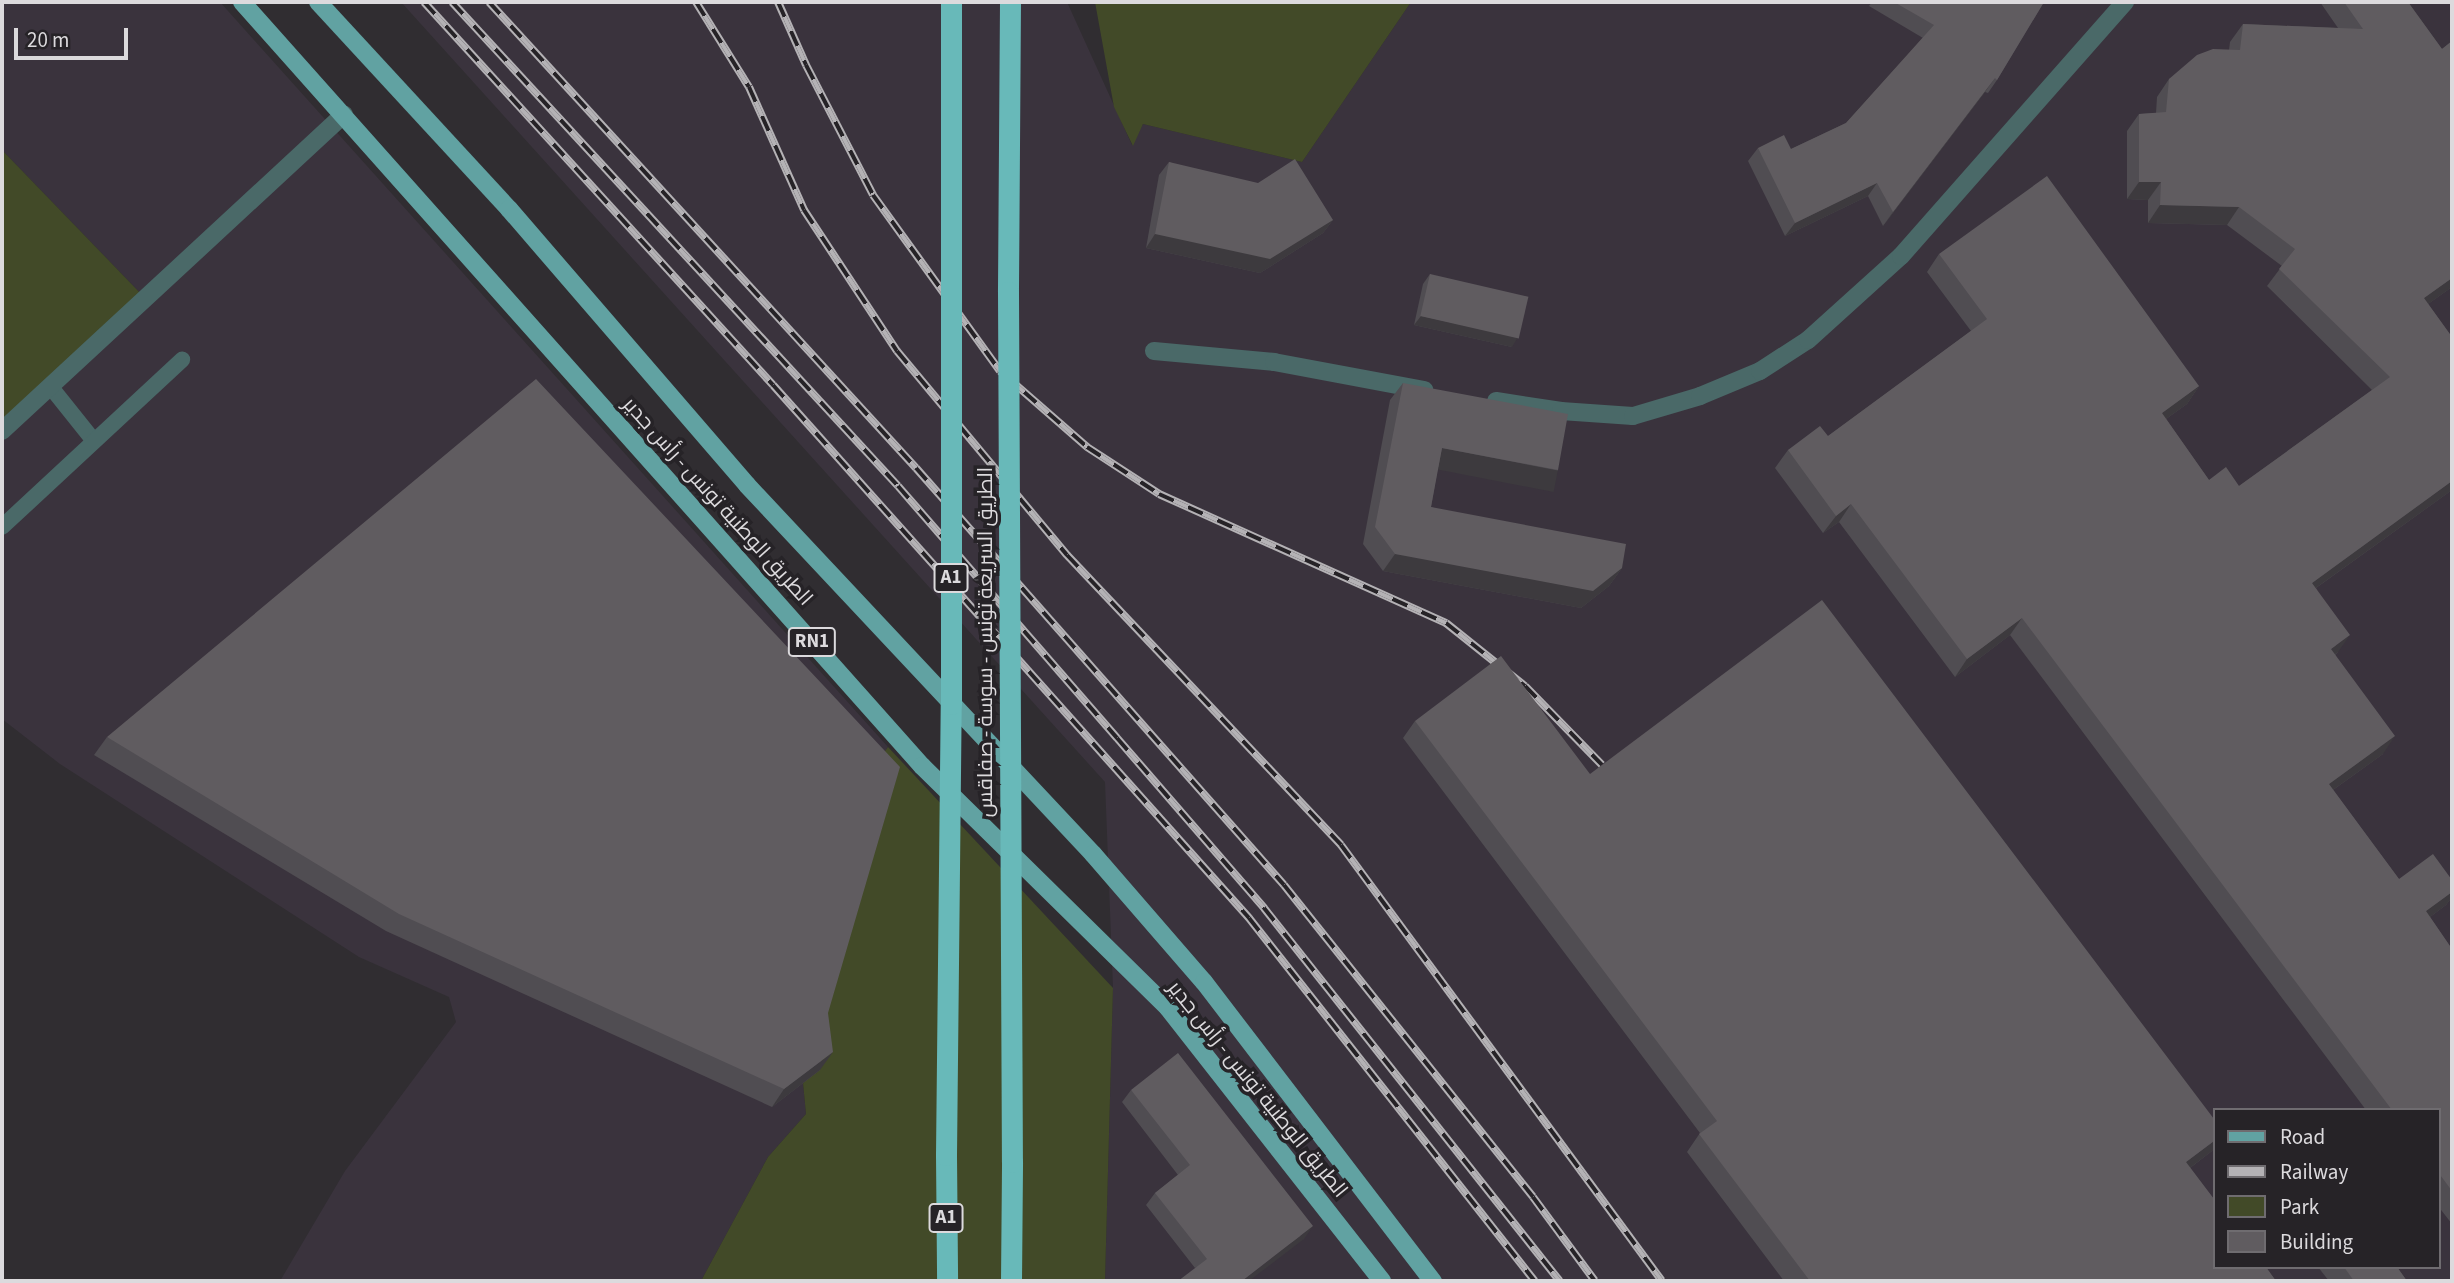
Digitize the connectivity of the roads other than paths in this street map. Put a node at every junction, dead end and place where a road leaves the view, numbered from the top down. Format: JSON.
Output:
{"nodes":[{"id":1,"x":242,"y":2,"type":"edge"},
{"id":2,"x":318,"y":2,"type":"edge"},
{"id":3,"x":951,"y":2,"type":"edge"},
{"id":4,"x":1010,"y":2,"type":"edge"},
{"id":5,"x":2126,"y":2,"type":"edge"},
{"id":6,"x":344,"y":114,"type":"junction"},
{"id":7,"x":1153,"y":351,"type":"dead end"},
{"id":8,"x":182,"y":360,"type":"dead end"},
{"id":9,"x":51,"y":386,"type":"junction"},
{"id":10,"x":1439,"y":392,"type":"edge"},
{"id":11,"x":1480,"y":398,"type":"edge"},
{"id":12,"x":2,"y":431,"type":"edge"},
{"id":13,"x":94,"y":441,"type":"junction"},
{"id":14,"x":2,"y":527,"type":"edge"},
{"id":15,"x":947,"y":1281,"type":"edge"},
{"id":16,"x":1012,"y":1281,"type":"edge"},
{"id":17,"x":1382,"y":1281,"type":"edge"},
{"id":18,"x":1433,"y":1281,"type":"edge"}],
"edges":[{"from":1,"to":6,"type":"main road","name":"الطريق الوطنية تونس - رأس جدير","number":"RN1"},
{"from":2,"to":18,"type":"main road","name":"الطريق الوطنية تونس - رأس جدير"},
{"from":3,"to":15,"type":"highway","name":"الطريق السريعة تونس - سوسة - صفاقس","number":"A1","bridge":true},
{"from":4,"to":16,"type":"highway","name":"الطريق السريعة تونس - سوسة - صفاقس","bridge":true},
{"from":5,"to":11,"type":"street"},
{"from":6,"to":9,"type":"street"},
{"from":6,"to":17,"type":"main road","name":"الطريق الوطنية تونس - رأس جدير","number":"RN1"},
{"from":7,"to":10,"type":"street"},
{"from":8,"to":13,"type":"lane"},
{"from":9,"to":12,"type":"street"},
{"from":9,"to":13,"type":"lane"},
{"from":13,"to":14,"type":"lane"}]}
